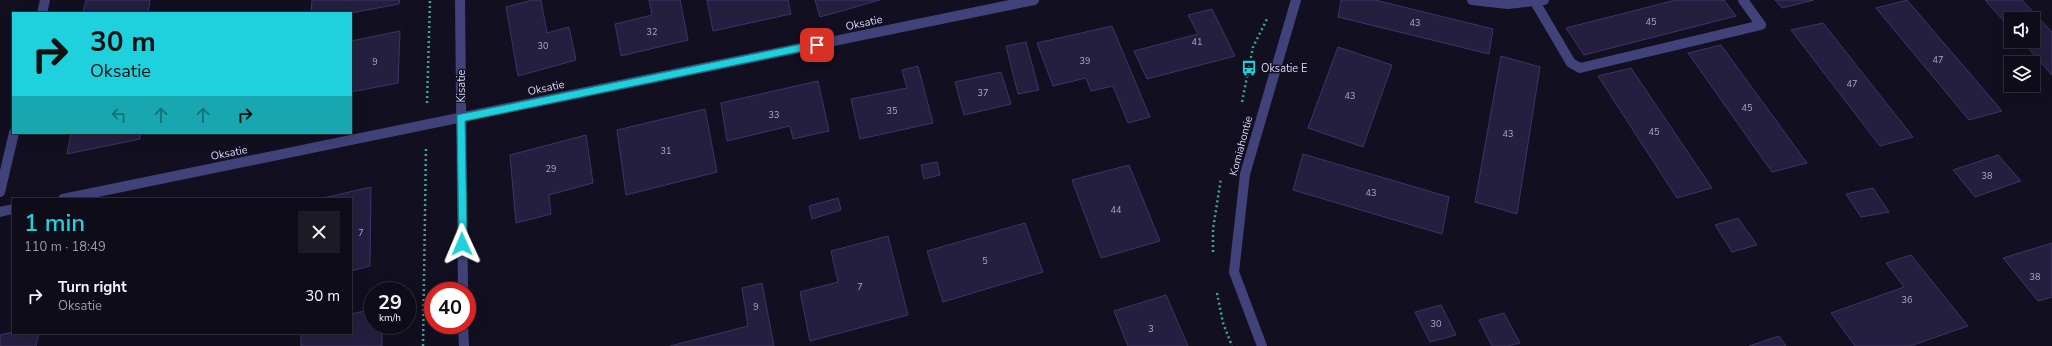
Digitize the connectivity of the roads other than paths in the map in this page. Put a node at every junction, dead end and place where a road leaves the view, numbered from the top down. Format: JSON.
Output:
{"nodes":[{"id":1,"x":45,"y":0,"type":"edge"},
{"id":2,"x":460,"y":0,"type":"edge"},
{"id":3,"x":1034,"y":0,"type":"edge"},
{"id":4,"x":1296,"y":0,"type":"edge"},
{"id":5,"x":1472,"y":0,"type":"edge"},
{"id":6,"x":1743,"y":0,"type":"edge"},
{"id":7,"x":1539,"y":1,"type":"edge"},
{"id":8,"x":42,"y":12,"type":"edge"},
{"id":9,"x":461,"y":118,"type":"junction"},
{"id":10,"x":14,"y":134,"type":"edge"},
{"id":11,"x":0,"y":192,"type":"edge"},
{"id":12,"x":68,"y":198,"type":"edge"},
{"id":13,"x":12,"y":209,"type":"edge"},
{"id":14,"x":0,"y":212,"type":"edge"},
{"id":15,"x":463,"y":282,"type":"edge"},
{"id":16,"x":463,"y":334,"type":"edge"},
{"id":17,"x":464,"y":346,"type":"edge"},
{"id":18,"x":1262,"y":346,"type":"edge"}],
"edges":[{"from":1,"to":8,"type":"street"},
{"from":2,"to":9,"type":"street","name":"Kisatie"},
{"from":3,"to":9,"type":"street","name":"Oksatie"},
{"from":4,"to":18,"type":"street","name":"Komiahontie"},
{"from":5,"to":7,"type":"street"},
{"from":6,"to":7,"type":"street"},
{"from":9,"to":12,"type":"street","name":"Oksatie"},
{"from":9,"to":15,"type":"street","name":"Kisatie"},
{"from":10,"to":11,"type":"street"},
{"from":13,"to":14,"type":"street"},
{"from":16,"to":17,"type":"street"}]}
